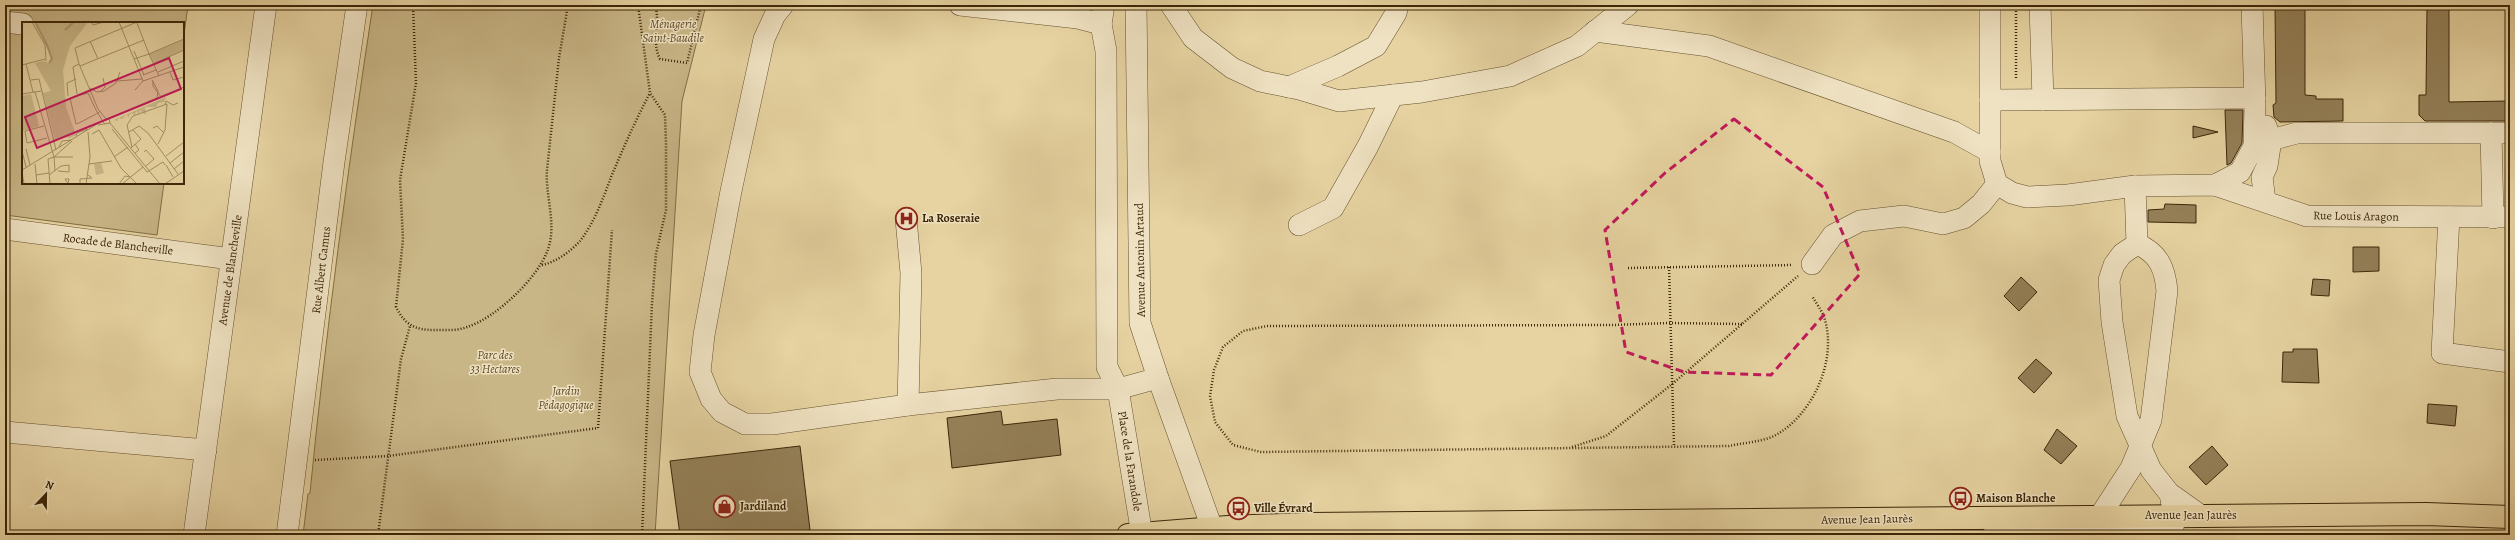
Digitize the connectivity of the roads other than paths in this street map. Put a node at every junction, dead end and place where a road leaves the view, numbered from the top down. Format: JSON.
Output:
{"nodes":[{"id":1,"x":266,"y":5,"type":"edge"},
{"id":2,"x":357,"y":5,"type":"edge"},
{"id":3,"x":783,"y":5,"type":"edge"},
{"id":4,"x":960,"y":5,"type":"edge"},
{"id":5,"x":1136,"y":5,"type":"edge"},
{"id":6,"x":1171,"y":5,"type":"edge"},
{"id":7,"x":1398,"y":5,"type":"edge"},
{"id":8,"x":1628,"y":5,"type":"edge"},
{"id":9,"x":1990,"y":5,"type":"edge"},
{"id":10,"x":2040,"y":5,"type":"edge"},
{"id":11,"x":2252,"y":5,"type":"edge"},
{"id":12,"x":1102,"y":14,"type":"edge"},
{"id":13,"x":5,"y":22,"type":"edge"},
{"id":14,"x":22,"y":24,"type":"edge"},
{"id":15,"x":1596,"y":31,"type":"junction"},
{"id":16,"x":1289,"y":87,"type":"junction"},
{"id":17,"x":1393,"y":96,"type":"junction"},
{"id":18,"x":1990,"y":100,"type":"junction"},
{"id":19,"x":2043,"y":100,"type":"junction"},
{"id":20,"x":2255,"y":101,"type":"junction"},
{"id":21,"x":2500,"y":133,"type":"edge"},
{"id":22,"x":2270,"y":140,"type":"junction"},
{"id":23,"x":1990,"y":152,"type":"junction"},
{"id":24,"x":1997,"y":184,"type":"junction"},
{"id":25,"x":2215,"y":185,"type":"junction"},
{"id":26,"x":2135,"y":186,"type":"junction"},
{"id":27,"x":2265,"y":201,"type":"junction"},
{"id":28,"x":2449,"y":217,"type":"junction"},
{"id":29,"x":2501,"y":217,"type":"edge"},
{"id":30,"x":906,"y":219,"type":"dead end"},
{"id":31,"x":1299,"y":225,"type":"dead end"},
{"id":32,"x":5,"y":229,"type":"edge"},
{"id":33,"x":2137,"y":244,"type":"junction"},
{"id":34,"x":231,"y":259,"type":"junction"},
{"id":35,"x":1812,"y":264,"type":"road end"},
{"id":36,"x":2510,"y":362,"type":"edge"},
{"id":37,"x":1158,"y":378,"type":"junction"},
{"id":38,"x":1118,"y":389,"type":"junction"},
{"id":39,"x":908,"y":405,"type":"junction"},
{"id":40,"x":5,"y":432,"type":"edge"},
{"id":41,"x":2140,"y":442,"type":"junction"},
{"id":42,"x":206,"y":450,"type":"junction"},
{"id":43,"x":2118,"y":490,"type":"junction"},
{"id":44,"x":2169,"y":493,"type":"junction"},
{"id":45,"x":2200,"y":515,"type":"junction"},
{"id":46,"x":2100,"y":516,"type":"junction"},
{"id":47,"x":2128,"y":516,"type":"junction"},
{"id":48,"x":2175,"y":516,"type":"junction"},
{"id":49,"x":2510,"y":517,"type":"edge"},
{"id":50,"x":1212,"y":528,"type":"junction"},
{"id":51,"x":1258,"y":530,"type":"edge"},
{"id":52,"x":2148,"y":533,"type":"edge"},
{"id":53,"x":1137,"y":534,"type":"edge"},
{"id":54,"x":194,"y":535,"type":"edge"},
{"id":55,"x":287,"y":535,"type":"edge"},
{"id":56,"x":1993,"y":535,"type":"edge"}],
"edges":[{"from":1,"to":34,"type":"street","name":"Avenue de Blancheville"},
{"from":2,"to":55,"type":"street","name":"Rue Albert Camus"},
{"from":3,"to":39,"type":"street"},
{"from":4,"to":12,"type":"street"},
{"from":5,"to":37,"type":"street","name":"Avenue Antonin Artaud"},
{"from":6,"to":16,"type":"street"},
{"from":7,"to":16,"type":"street"},
{"from":8,"to":15,"type":"street"},
{"from":9,"to":18,"type":"street"},
{"from":10,"to":19,"type":"street"},
{"from":11,"to":20,"type":"street"},
{"from":12,"to":38,"type":"street","name":"Place de la Farandole"},
{"from":13,"to":14,"type":"street"},
{"from":15,"to":17,"type":"street"},
{"from":15,"to":23,"type":"street"},
{"from":16,"to":17,"type":"street"},
{"from":17,"to":31,"type":"street"},
{"from":18,"to":19,"type":"street"},
{"from":18,"to":23,"type":"street"},
{"from":19,"to":20,"type":"street"},
{"from":20,"to":22,"type":"street"},
{"from":20,"to":25,"type":"street"},
{"from":21,"to":22,"type":"street"},
{"from":21,"to":29,"type":"street"},
{"from":22,"to":27,"type":"street"},
{"from":23,"to":24,"type":"street"},
{"from":24,"to":26,"type":"street","name":"Rue Louis Aragon"},
{"from":24,"to":35,"type":"street"},
{"from":25,"to":26,"type":"street","name":"Rue Louis Aragon"},
{"from":25,"to":27,"type":"street","name":"Rue Louis Aragon"},
{"from":26,"to":33,"type":"street"},
{"from":27,"to":28,"type":"street","name":"Rue Louis Aragon"},
{"from":28,"to":29,"type":"street","name":"Rue Louis Aragon"},
{"from":28,"to":36,"type":"street"},
{"from":30,"to":39,"type":"street"},
{"from":32,"to":34,"type":"street","name":"Rocade de Blancheville"},
{"from":33,"to":41,"type":"street"},
{"from":33,"to":41,"type":"street"},
{"from":34,"to":42,"type":"street","name":"Avenue de Blancheville"},
{"from":37,"to":38,"type":"street"},
{"from":37,"to":50,"type":"street","name":"Avenue Antonin Artaud"},
{"from":38,"to":39,"type":"street"},
{"from":38,"to":53,"type":"street","name":"Place de la Farandole"},
{"from":40,"to":42,"type":"street"},
{"from":41,"to":43,"type":"street"},
{"from":41,"to":44,"type":"street"},
{"from":42,"to":54,"type":"street","name":"Avenue de Blancheville"},
{"from":43,"to":46,"type":"street"},
{"from":43,"to":47,"type":"street"},
{"from":44,"to":45,"type":"street"},
{"from":44,"to":48,"type":"street"},
{"from":45,"to":48,"type":"main road","name":"Avenue Jean Jaurès"},
{"from":45,"to":49,"type":"main road","name":"Avenue Jean Jaurès"},
{"from":46,"to":47,"type":"main road","name":"Avenue Jean Jaurès"},
{"from":46,"to":51,"type":"main road","name":"Avenue Jean Jaurès"},
{"from":47,"to":48,"type":"main road","name":"Avenue Jean Jaurès"},
{"from":47,"to":52,"type":"street"},
{"from":48,"to":52,"type":"street"},
{"from":50,"to":51,"type":"main road","name":"Avenue Jean Jaurès"},
{"from":50,"to":53,"type":"main road","name":"Avenue Jean Jaurès"},
{"from":52,"to":56,"type":"street"}]}
